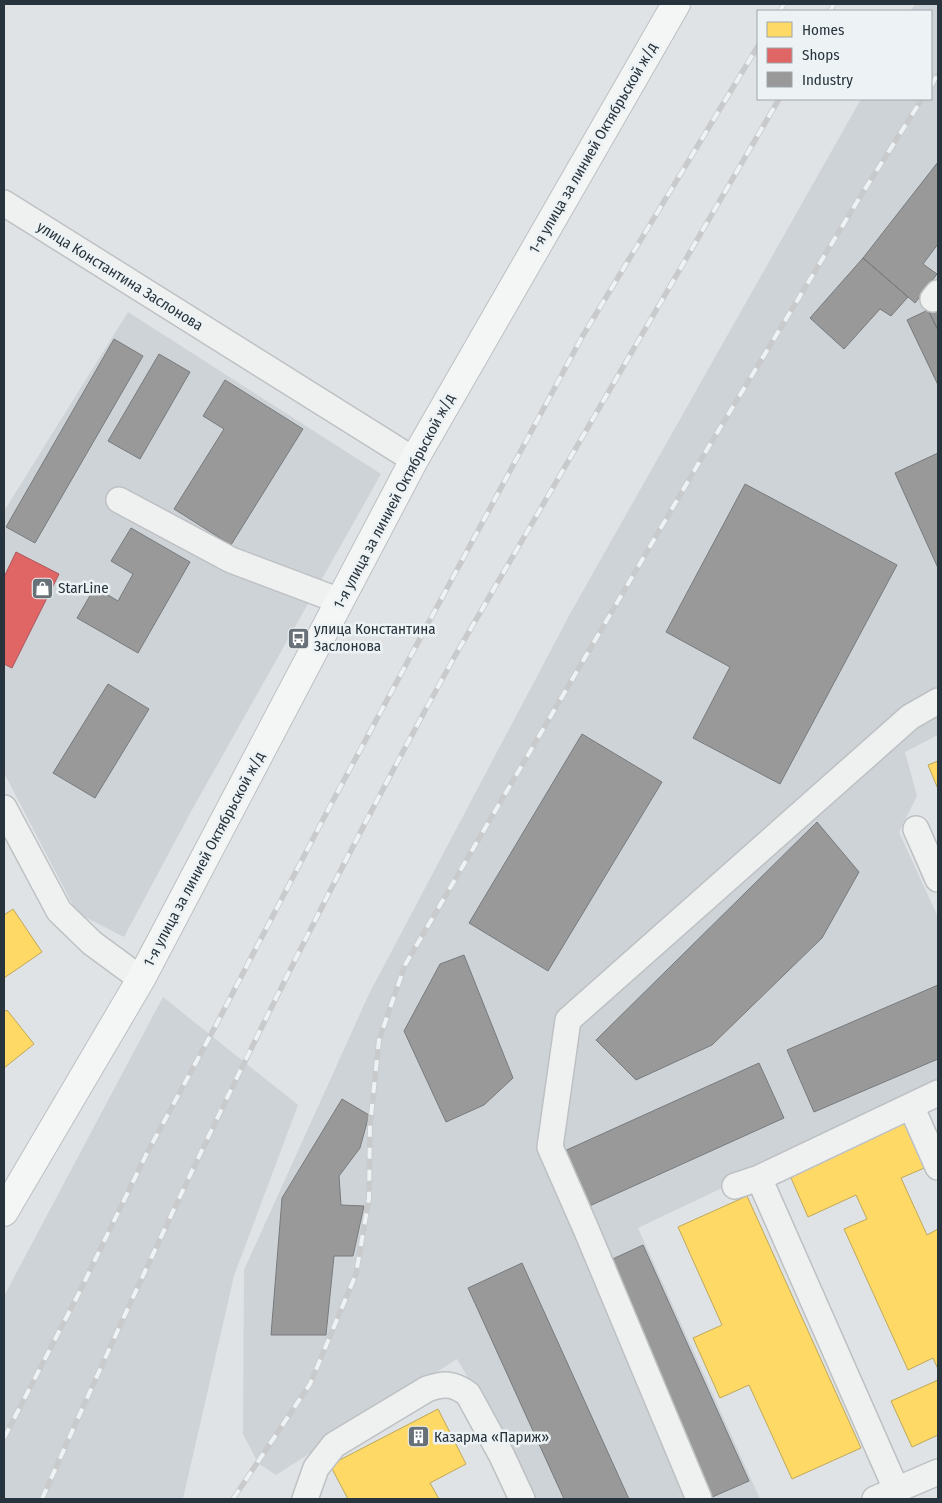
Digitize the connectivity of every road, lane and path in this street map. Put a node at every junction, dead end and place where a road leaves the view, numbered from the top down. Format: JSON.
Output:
{"nodes":[{"id":1,"x":676,"y":4,"type":"edge"},
{"id":2,"x":4,"y":203,"type":"edge"},
{"id":3,"x":414,"y":460,"type":"junction"},
{"id":4,"x":119,"y":500,"type":"dead end"},
{"id":5,"x":340,"y":601,"type":"junction"},
{"id":6,"x":938,"y":702,"type":"edge"},
{"id":7,"x":4,"y":808,"type":"edge"},
{"id":8,"x":916,"y":828,"type":"dead end"},
{"id":9,"x":938,"y":879,"type":"edge"},
{"id":10,"x":141,"y":979,"type":"junction"},
{"id":11,"x":938,"y":1093,"type":"edge"},
{"id":12,"x":911,"y":1106,"type":"junction"},
{"id":13,"x":938,"y":1167,"type":"edge"},
{"id":14,"x":759,"y":1178,"type":"junction"},
{"id":15,"x":735,"y":1186,"type":"dead end"},
{"id":16,"x":4,"y":1212,"type":"edge"},
{"id":17,"x":938,"y":1472,"type":"edge"},
{"id":18,"x":885,"y":1495,"type":"edge"},
{"id":19,"x":305,"y":1499,"type":"edge"},
{"id":20,"x":522,"y":1499,"type":"edge"},
{"id":21,"x":699,"y":1499,"type":"edge"}],
"edges":[{"from":1,"to":3,"type":"main road","name":"1-я улица за линией Октябрьской ж/д"},
{"from":2,"to":3,"type":"street","name":"улица Константина Заслонова"},
{"from":3,"to":5,"type":"main road","name":"1-я улица за линией Октябрьской ж/д"},
{"from":4,"to":5,"type":"street"},
{"from":5,"to":10,"type":"main road","name":"1-я улица за линией Октябрьской ж/д"},
{"from":6,"to":21,"type":"street"},
{"from":7,"to":10,"type":"street"},
{"from":8,"to":9,"type":"street"},
{"from":10,"to":16,"type":"main road","name":"1-я улица за линией Октябрьской ж/д"},
{"from":11,"to":12,"type":"street"},
{"from":12,"to":13,"type":"street"},
{"from":12,"to":14,"type":"street"},
{"from":14,"to":15,"type":"street"},
{"from":14,"to":18,"type":"street"},
{"from":17,"to":18,"type":"street"},
{"from":19,"to":20,"type":"street"}]}
